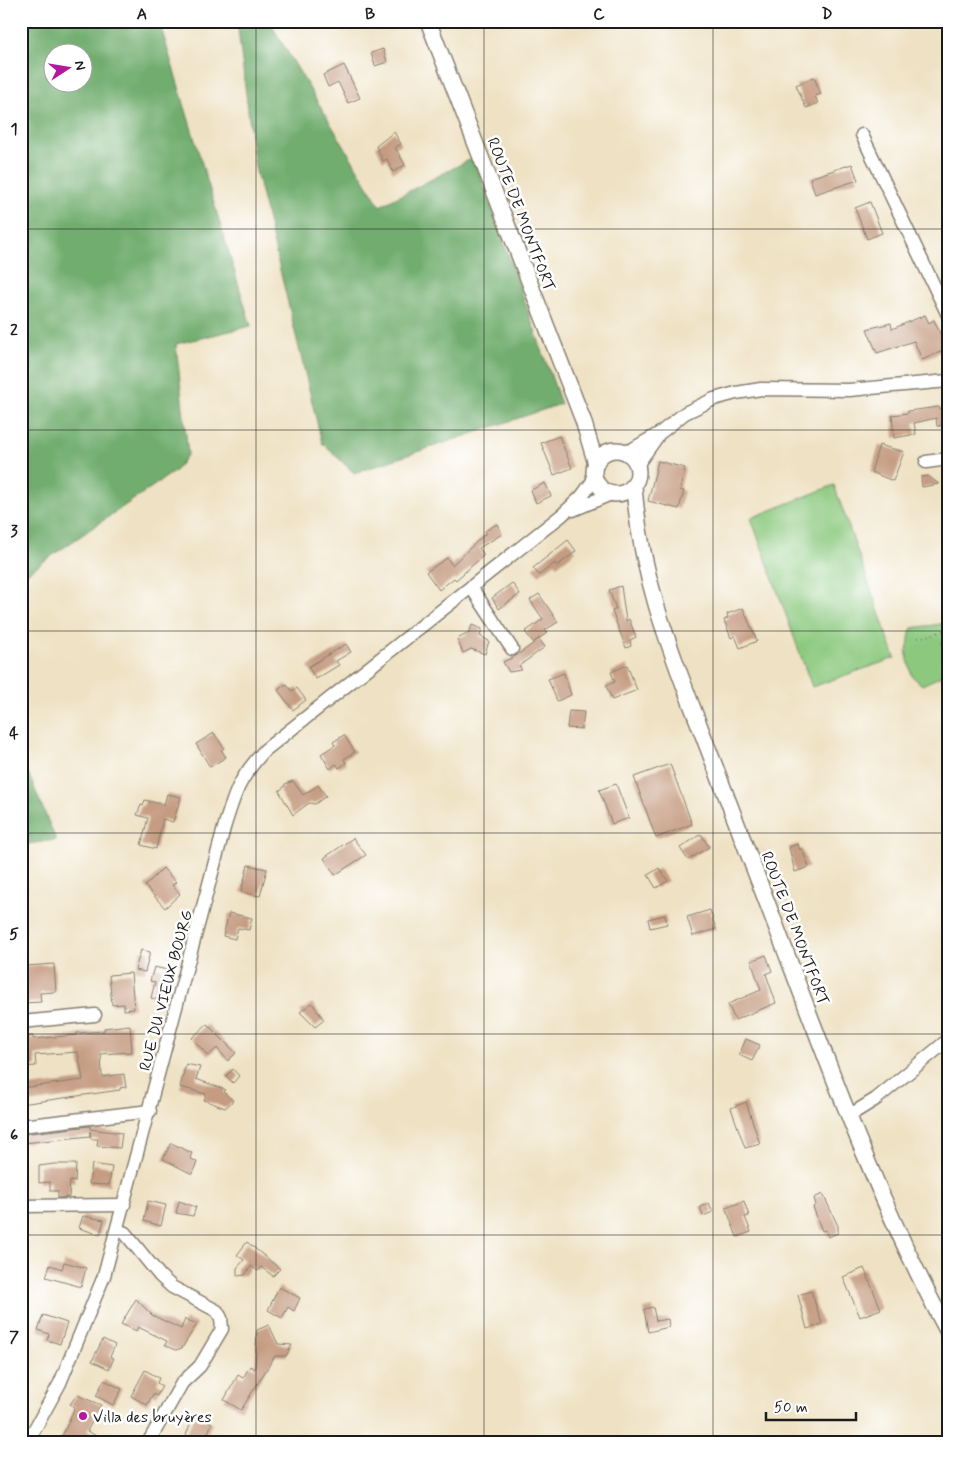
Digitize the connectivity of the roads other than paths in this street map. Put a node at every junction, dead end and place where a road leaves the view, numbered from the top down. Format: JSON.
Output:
{"nodes":[{"id":1,"x":428,"y":21,"type":"edge"},
{"id":2,"x":862,"y":135,"type":"dead end"},
{"id":3,"x":948,"y":315,"type":"edge"},
{"id":4,"x":946,"y":377,"type":"edge"},
{"id":5,"x":584,"y":420,"type":"junction"},
{"id":6,"x":660,"y":433,"type":"junction"},
{"id":7,"x":620,"y":452,"type":"junction"},
{"id":8,"x":948,"y":459,"type":"edge"},
{"id":9,"x":926,"y":462,"type":"dead end"},
{"id":10,"x":637,"y":465,"type":"junction"},
{"id":11,"x":596,"y":471,"type":"junction"},
{"id":12,"x":634,"y":486,"type":"junction"},
{"id":13,"x":613,"y":494,"type":"junction"},
{"id":14,"x":562,"y":515,"type":"junction"},
{"id":15,"x":637,"y":526,"type":"junction"},
{"id":16,"x":471,"y":587,"type":"junction"},
{"id":17,"x":512,"y":649,"type":"dead end"},
{"id":18,"x":95,"y":1015,"type":"dead end"},
{"id":19,"x":21,"y":1022,"type":"edge"},
{"id":20,"x":948,"y":1040,"type":"edge"},
{"id":21,"x":150,"y":1111,"type":"junction"},
{"id":22,"x":850,"y":1115,"type":"junction"},
{"id":23,"x":21,"y":1126,"type":"edge"},
{"id":24,"x":124,"y":1205,"type":"junction"},
{"id":25,"x":21,"y":1206,"type":"edge"},
{"id":26,"x":118,"y":1230,"type":"junction"},
{"id":27,"x":948,"y":1332,"type":"edge"},
{"id":28,"x":27,"y":1443,"type":"edge"},
{"id":29,"x":148,"y":1443,"type":"edge"}],
"edges":[{"from":1,"to":5,"type":"main road","name":"ROUTE DE MONTFORT"},
{"from":2,"to":3,"type":"street"},
{"from":4,"to":6,"type":"street"},
{"from":5,"to":7,"type":"main road","name":"ROUTE DE MONTFORT"},
{"from":5,"to":11,"type":"main road","name":"ROUTE DE MONTFORT"},
{"from":6,"to":7,"type":"street"},
{"from":6,"to":10,"type":"street"},
{"from":7,"to":10,"type":"main road"},
{"from":7,"to":11,"type":"main road"},
{"from":8,"to":9,"type":"street"},
{"from":10,"to":12,"type":"main road"},
{"from":11,"to":13,"type":"main road"},
{"from":11,"to":14,"type":"street"},
{"from":12,"to":13,"type":"main road"},
{"from":12,"to":15,"type":"main road","name":"ROUTE DE MONTFORT"},
{"from":13,"to":14,"type":"street"},
{"from":13,"to":15,"type":"main road","name":"ROUTE DE MONTFORT"},
{"from":14,"to":16,"type":"street","name":"RUE DU VIEUX BOURG"},
{"from":15,"to":22,"type":"main road","name":"ROUTE DE MONTFORT"},
{"from":16,"to":17,"type":"street"},
{"from":16,"to":21,"type":"street","name":"RUE DU VIEUX BOURG"},
{"from":18,"to":19,"type":"street"},
{"from":20,"to":22,"type":"street"},
{"from":21,"to":23,"type":"street"},
{"from":21,"to":24,"type":"street","name":"RUE DU VIEUX BOURG"},
{"from":22,"to":27,"type":"main road","name":"ROUTE DE MONTFORT"},
{"from":24,"to":25,"type":"street"},
{"from":24,"to":26,"type":"street","name":"RUE DU VIEUX BOURG"},
{"from":26,"to":28,"type":"street","name":"RUE DU VIEUX BOURG"},
{"from":26,"to":29,"type":"street"}]}
